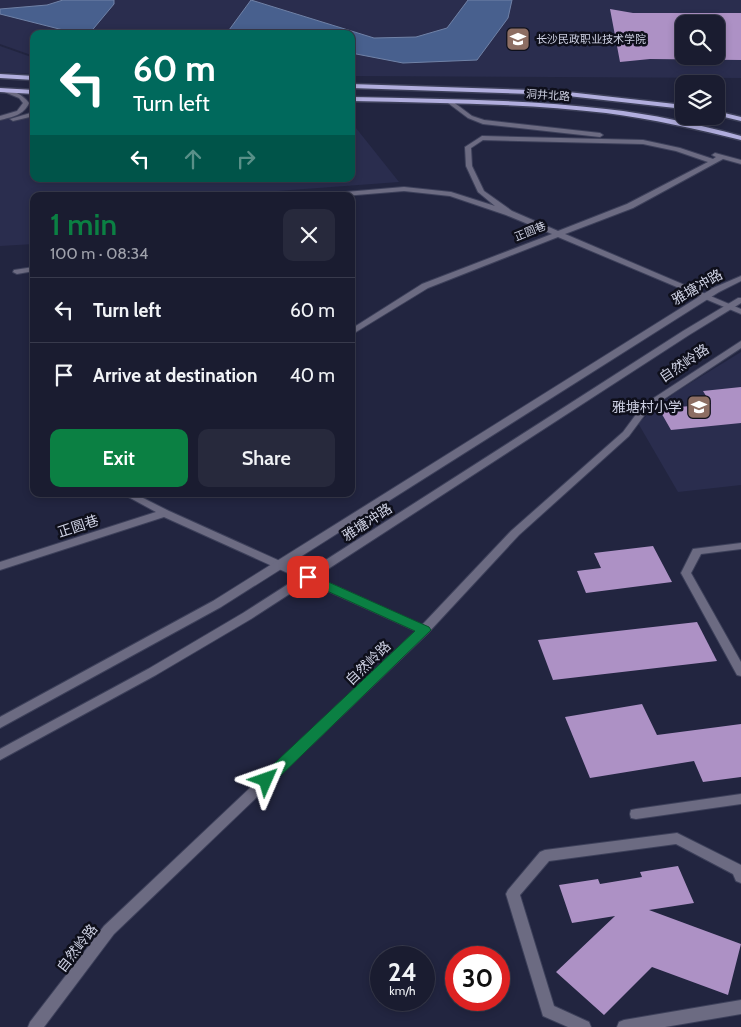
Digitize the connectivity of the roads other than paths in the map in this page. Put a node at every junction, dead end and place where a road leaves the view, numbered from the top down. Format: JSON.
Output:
{"nodes":[{"id":1,"x":0,"y":76,"type":"edge"},
{"id":2,"x":30,"y":78,"type":"edge"},
{"id":3,"x":355,"y":86,"type":"edge"},
{"id":4,"x":2,"y":90,"type":"edge"},
{"id":5,"x":30,"y":92,"type":"edge"},
{"id":6,"x":355,"y":99,"type":"edge"},
{"id":7,"x":450,"y":102,"type":"junction"},
{"id":8,"x":675,"y":106,"type":"edge"},
{"id":9,"x":30,"y":115,"type":"edge"},
{"id":10,"x":725,"y":115,"type":"edge"},
{"id":11,"x":741,"y":119,"type":"edge"},
{"id":12,"x":0,"y":120,"type":"edge"},
{"id":13,"x":741,"y":138,"type":"edge"},
{"id":14,"x":722,"y":156,"type":"junction"},
{"id":15,"x":713,"y":161,"type":"junction"},
{"id":16,"x":741,"y":162,"type":"edge"},
{"id":17,"x":355,"y":193,"type":"edge"},
{"id":18,"x":509,"y":213,"type":"junction"},
{"id":19,"x":558,"y":234,"type":"junction"},
{"id":20,"x":30,"y":270,"type":"edge"},
{"id":21,"x":18,"y":272,"type":"dead end"},
{"id":22,"x":741,"y":278,"type":"edge"},
{"id":23,"x":706,"y":297,"type":"junction"},
{"id":24,"x":741,"y":300,"type":"edge"},
{"id":25,"x":729,"y":307,"type":"junction"},
{"id":26,"x":741,"y":312,"type":"edge"},
{"id":27,"x":355,"y":330,"type":"edge"},
{"id":28,"x":741,"y":344,"type":"edge"},
{"id":29,"x":135,"y":497,"type":"edge"},
{"id":30,"x":165,"y":513,"type":"junction"},
{"id":31,"x":741,"y":546,"type":"edge"},
{"id":32,"x":280,"y":564,"type":"junction"},
{"id":33,"x":0,"y":566,"type":"edge"},
{"id":34,"x":308,"y":577,"type":"junction"},
{"id":35,"x":424,"y":630,"type":"junction"},
{"id":36,"x":741,"y":672,"type":"edge"},
{"id":37,"x":0,"y":723,"type":"edge"},
{"id":38,"x":0,"y":755,"type":"edge"},
{"id":39,"x":741,"y":799,"type":"edge"},
{"id":40,"x":636,"y":814,"type":"dead end"},
{"id":41,"x":741,"y":877,"type":"edge"},
{"id":42,"x":741,"y":1007,"type":"edge"},
{"id":43,"x":35,"y":1027,"type":"edge"},
{"id":44,"x":584,"y":1027,"type":"edge"},
{"id":45,"x":624,"y":1027,"type":"edge"}],
"edges":[{"from":1,"to":2,"type":"main road"},
{"from":3,"to":8,"type":"main road","name":"洞井北路"},
{"from":4,"to":5,"type":"main road"},
{"from":4,"to":12,"type":"street"},
{"from":6,"to":7,"type":"main road","name":"洞井北路"},
{"from":7,"to":13,"type":"main road","name":"洞井北路"},
{"from":7,"to":14,"type":"street"},
{"from":9,"to":12,"type":"street"},
{"from":10,"to":11,"type":"main road"},
{"from":14,"to":15,"type":"street","name":"正圆巷"},
{"from":14,"to":16,"type":"street"},
{"from":15,"to":18,"type":"street"},
{"from":15,"to":19,"type":"street","name":"正圆巷"},
{"from":17,"to":18,"type":"street"},
{"from":18,"to":19,"type":"street"},
{"from":19,"to":23,"type":"street"},
{"from":19,"to":27,"type":"street","name":"正圆巷"},
{"from":20,"to":21,"type":"street"},
{"from":22,"to":23,"type":"street","name":"雅塘冲路"},
{"from":23,"to":25,"type":"street"},
{"from":23,"to":32,"type":"street","name":"雅塘冲路"},
{"from":24,"to":25,"type":"street","name":"雅塘冲路"},
{"from":25,"to":26,"type":"street"},
{"from":25,"to":34,"type":"street","name":"雅塘冲路"},
{"from":28,"to":35,"type":"street","name":"自然岭路"},
{"from":29,"to":30,"type":"street"},
{"from":30,"to":32,"type":"street"},
{"from":30,"to":33,"type":"street","name":"正圆巷"},
{"from":31,"to":36,"type":"street"},
{"from":32,"to":34,"type":"street"},
{"from":32,"to":37,"type":"street","name":"雅塘冲路"},
{"from":34,"to":35,"type":"street"},
{"from":34,"to":38,"type":"street","name":"雅塘冲路"},
{"from":35,"to":43,"type":"street","name":"自然岭路"},
{"from":39,"to":40,"type":"street"},
{"from":41,"to":44,"type":"street"},
{"from":42,"to":45,"type":"street"}]}
